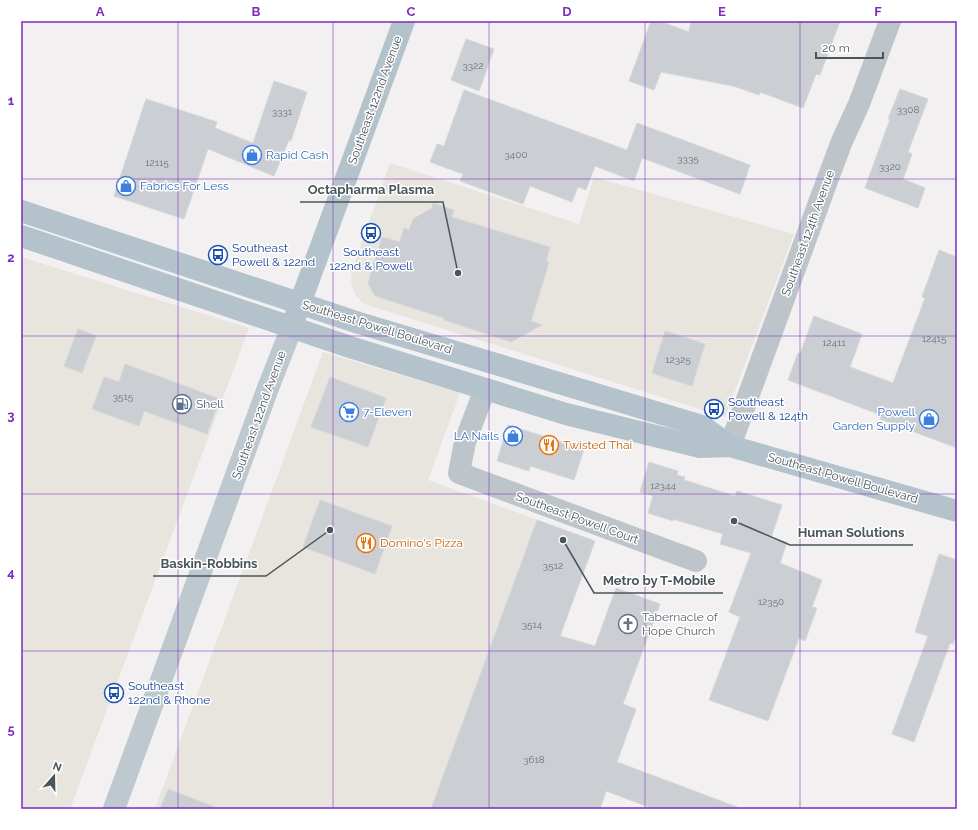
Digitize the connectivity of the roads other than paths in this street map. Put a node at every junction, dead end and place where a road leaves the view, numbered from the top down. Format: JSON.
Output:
{"nodes":[{"id":1,"x":404,"y":21,"type":"edge"},
{"id":2,"x":890,"y":21,"type":"edge"},
{"id":3,"x":21,"y":211,"type":"edge"},
{"id":4,"x":21,"y":236,"type":"edge"},
{"id":5,"x":300,"y":303,"type":"junction"},
{"id":6,"x":292,"y":327,"type":"junction"},
{"id":7,"x":485,"y":389,"type":"junction"},
{"id":8,"x":730,"y":446,"type":"junction"},
{"id":9,"x":957,"y":511,"type":"edge"},
{"id":10,"x":696,"y":561,"type":"dead end"},
{"id":11,"x":114,"y":809,"type":"edge"}],
"edges":[{"from":1,"to":5,"type":"main road","name":"Southeast 122nd Avenue"},
{"from":2,"to":8,"type":"street","name":"Southeast 124th Avenue"},
{"from":3,"to":5,"type":"main road","name":"Southeast Powell Boulevard"},
{"from":4,"to":6,"type":"main road","name":"Southeast Powell Boulevard"},
{"from":5,"to":6,"type":"main road","name":"Southeast 122nd Avenue"},
{"from":5,"to":8,"type":"main road","name":"Southeast Powell Boulevard"},
{"from":6,"to":7,"type":"main road","name":"Southeast Powell Boulevard"},
{"from":6,"to":11,"type":"main road","name":"Southeast 122nd Avenue"},
{"from":7,"to":8,"type":"main road","name":"Southeast Powell Boulevard"},
{"from":7,"to":10,"type":"street","name":"Southeast Powell Court"},
{"from":8,"to":9,"type":"main road","name":"Southeast Powell Boulevard"}]}
